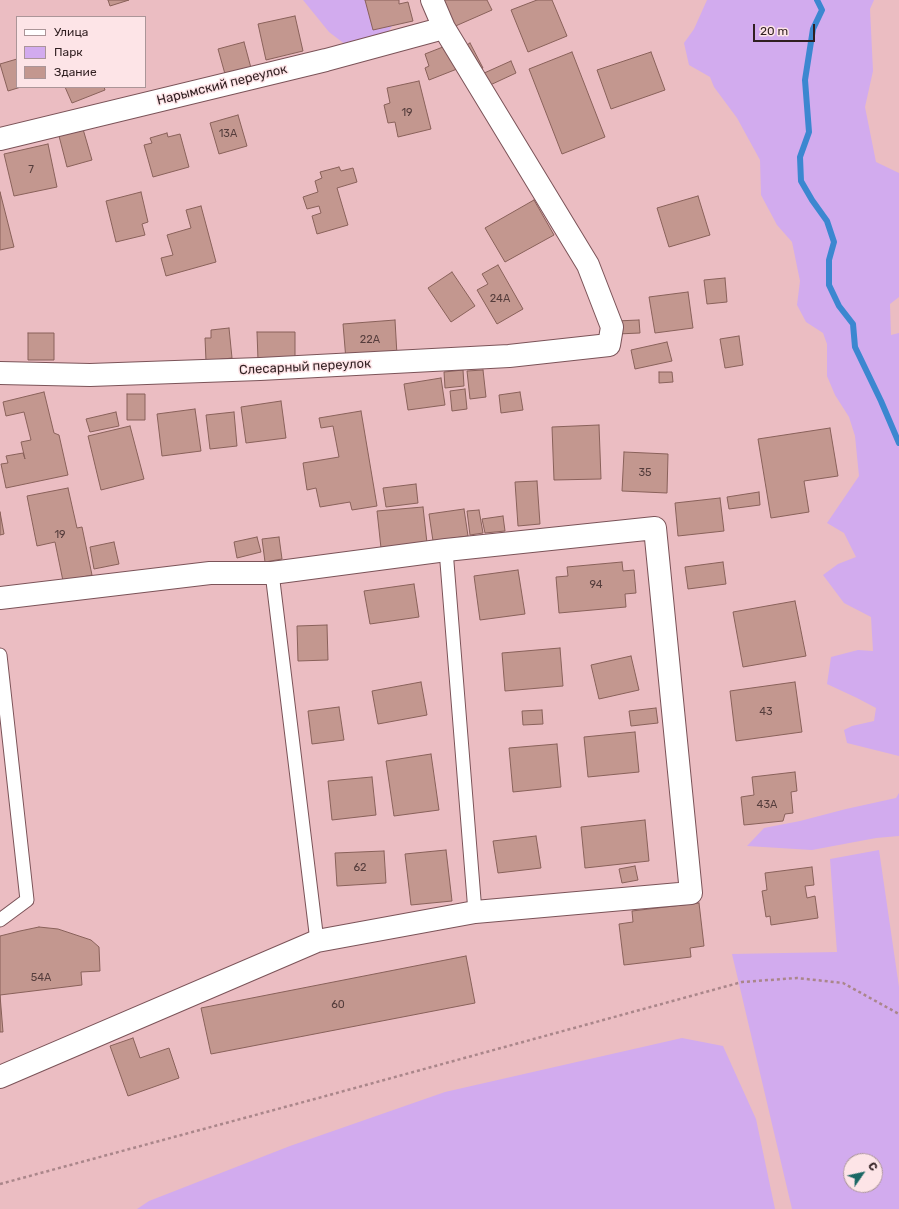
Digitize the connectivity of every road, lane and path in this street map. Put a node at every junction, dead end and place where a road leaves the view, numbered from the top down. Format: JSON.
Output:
{"nodes":[{"id":1,"x":432,"y":0,"type":"edge"},
{"id":2,"x":444,"y":28,"type":"junction"},
{"id":3,"x":0,"y":139,"type":"edge"},
{"id":4,"x":0,"y":373,"type":"edge"},
{"id":5,"x":446,"y":550,"type":"junction"},
{"id":6,"x":272,"y":573,"type":"junction"},
{"id":7,"x":0,"y":598,"type":"edge"},
{"id":8,"x":0,"y":655,"type":"edge"},
{"id":9,"x":475,"y":912,"type":"junction"},
{"id":10,"x":0,"y":920,"type":"edge"},
{"id":11,"x":317,"y":941,"type":"junction"},
{"id":12,"x":899,"y":1014,"type":"edge"},
{"id":13,"x":0,"y":1077,"type":"edge"},
{"id":14,"x":0,"y":1184,"type":"edge"}],
"edges":[{"from":1,"to":2,"type":"street"},
{"from":2,"to":3,"type":"street","name":"Нарымский переулок"},
{"from":2,"to":4,"type":"street","name":"Слесарный переулок"},
{"from":5,"to":6,"type":"street"},
{"from":5,"to":9,"type":"lane"},
{"from":5,"to":9,"type":"street"},
{"from":6,"to":7,"type":"street"},
{"from":6,"to":11,"type":"lane"},
{"from":8,"to":10,"type":"lane"},
{"from":9,"to":11,"type":"street"},
{"from":11,"to":13,"type":"street"},
{"from":12,"to":14,"type":"path"}]}
